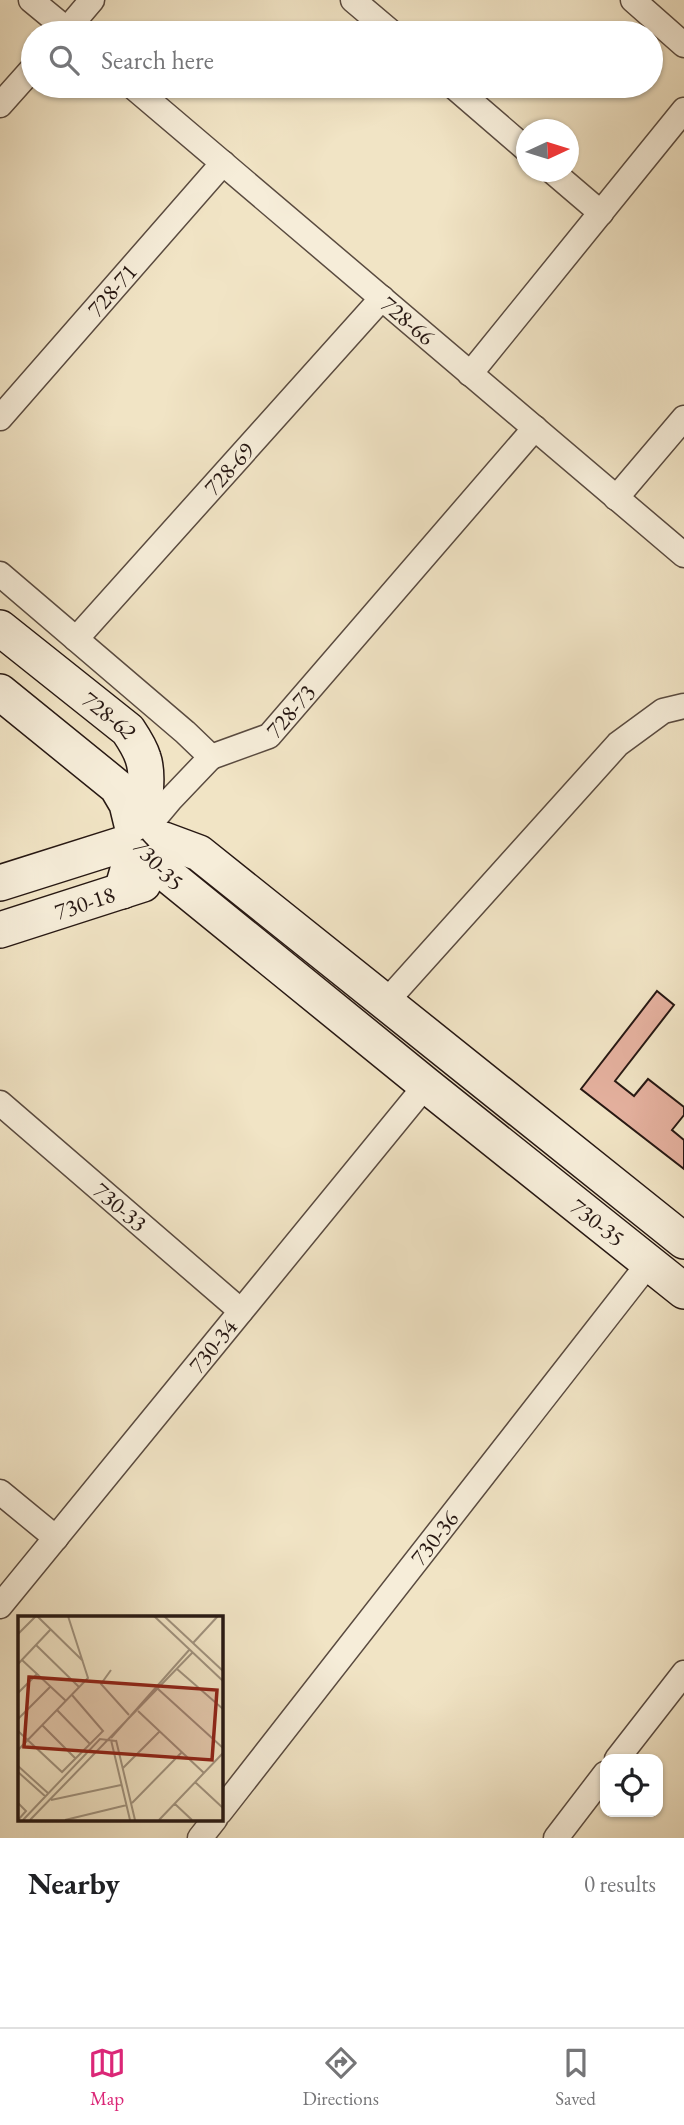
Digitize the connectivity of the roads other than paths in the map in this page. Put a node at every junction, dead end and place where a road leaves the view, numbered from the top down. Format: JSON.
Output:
{"nodes":[{"id":1,"x":31,"y":0,"type":"edge"},
{"id":2,"x":92,"y":0,"type":"edge"},
{"id":3,"x":353,"y":0,"type":"edge"},
{"id":4,"x":633,"y":0,"type":"edge"},
{"id":5,"x":55,"y":21,"type":"edge"},
{"id":6,"x":76,"y":21,"type":"edge"},
{"id":7,"x":378,"y":21,"type":"edge"},
{"id":8,"x":656,"y":21,"type":"edge"},
{"id":9,"x":663,"y":27,"type":"edge"},
{"id":10,"x":684,"y":46,"type":"edge"},
{"id":11,"x":21,"y":81,"type":"edge"},
{"id":12,"x":146,"y":98,"type":"edge"},
{"id":13,"x":467,"y":98,"type":"edge"},
{"id":14,"x":0,"y":105,"type":"edge"},
{"id":15,"x":684,"y":110,"type":"edge"},
{"id":16,"x":516,"y":140,"type":"edge"},
{"id":17,"x":223,"y":163,"type":"junction"},
{"id":18,"x":565,"y":182,"type":"edge"},
{"id":19,"x":601,"y":212,"type":"junction"},
{"id":20,"x":382,"y":298,"type":"junction"},
{"id":21,"x":470,"y":374,"type":"junction"},
{"id":22,"x":0,"y":418,"type":"edge"},
{"id":23,"x":684,"y":418,"type":"edge"},
{"id":24,"x":535,"y":428,"type":"junction"},
{"id":25,"x":617,"y":498,"type":"junction"},
{"id":26,"x":684,"y":555,"type":"edge"},
{"id":27,"x":0,"y":574,"type":"edge"},
{"id":28,"x":0,"y":628,"type":"edge"},
{"id":29,"x":76,"y":639,"type":"junction"},
{"id":30,"x":0,"y":692,"type":"edge"},
{"id":31,"x":684,"y":706,"type":"edge"},
{"id":32,"x":211,"y":757,"type":"junction"},
{"id":33,"x":136,"y":840,"type":"junction"},
{"id":34,"x":169,"y":876,"type":"junction"},
{"id":35,"x":0,"y":883,"type":"edge"},
{"id":36,"x":122,"y":891,"type":"junction"},
{"id":37,"x":0,"y":930,"type":"edge"},
{"id":38,"x":385,"y":1003,"type":"junction"},
{"id":39,"x":426,"y":1085,"type":"junction"},
{"id":40,"x":0,"y":1103,"type":"edge"},
{"id":41,"x":684,"y":1241,"type":"edge"},
{"id":42,"x":649,"y":1263,"type":"junction"},
{"id":43,"x":684,"y":1291,"type":"edge"},
{"id":44,"x":241,"y":1311,"type":"junction"},
{"id":45,"x":0,"y":1492,"type":"edge"},
{"id":46,"x":56,"y":1538,"type":"junction"},
{"id":47,"x":0,"y":1606,"type":"edge"},
{"id":48,"x":684,"y":1673,"type":"edge"},
{"id":49,"x":621,"y":1754,"type":"edge"},
{"id":50,"x":600,"y":1781,"type":"edge"},
{"id":51,"x":222,"y":1809,"type":"edge"},
{"id":52,"x":214,"y":1820,"type":"edge"},
{"id":53,"x":200,"y":1838,"type":"edge"},
{"id":54,"x":556,"y":1838,"type":"edge"}],
"edges":[{"from":1,"to":5,"type":"street"},
{"from":2,"to":6,"type":"street"},
{"from":3,"to":7,"type":"street"},
{"from":4,"to":8,"type":"street"},
{"from":9,"to":10,"type":"street"},
{"from":11,"to":14,"type":"street"},
{"from":12,"to":17,"type":"street","name":"728-66"},
{"from":13,"to":16,"type":"street"},
{"from":15,"to":19,"type":"street"},
{"from":17,"to":20,"type":"street","name":"728-66"},
{"from":17,"to":22,"type":"street","name":"728-71"},
{"from":18,"to":19,"type":"street"},
{"from":19,"to":21,"type":"street"},
{"from":20,"to":21,"type":"street","name":"728-66"},
{"from":20,"to":29,"type":"street","name":"728-69"},
{"from":21,"to":24,"type":"street","name":"728-66"},
{"from":23,"to":25,"type":"street"},
{"from":24,"to":25,"type":"street","name":"728-66"},
{"from":24,"to":32,"type":"street","name":"728-73"},
{"from":25,"to":26,"type":"street","name":"728-66"},
{"from":27,"to":29,"type":"street"},
{"from":28,"to":33,"type":"street","name":"728-62"},
{"from":29,"to":32,"type":"street"},
{"from":30,"to":33,"type":"street","name":"728-62"},
{"from":31,"to":38,"type":"street"},
{"from":32,"to":33,"type":"street"},
{"from":33,"to":34,"type":"street","name":"730-35"},
{"from":33,"to":35,"type":"street","name":"730-18"},
{"from":33,"to":36,"type":"street","name":"728-62"},
{"from":33,"to":38,"type":"street","name":"730-35"},
{"from":34,"to":36,"type":"street","name":"730-18"},
{"from":34,"to":39,"type":"street","name":"730-35"},
{"from":36,"to":37,"type":"street","name":"730-18"},
{"from":38,"to":41,"type":"street","name":"730-35"},
{"from":39,"to":42,"type":"street","name":"730-35"},
{"from":39,"to":44,"type":"street","name":"730-34"},
{"from":40,"to":44,"type":"street","name":"730-33"},
{"from":42,"to":43,"type":"street","name":"730-35"},
{"from":42,"to":51,"type":"street","name":"730-36"},
{"from":44,"to":46,"type":"street","name":"730-34"},
{"from":45,"to":46,"type":"street"},
{"from":46,"to":47,"type":"street","name":"730-34"},
{"from":48,"to":49,"type":"street"},
{"from":50,"to":54,"type":"street"},
{"from":52,"to":53,"type":"street"}]}
